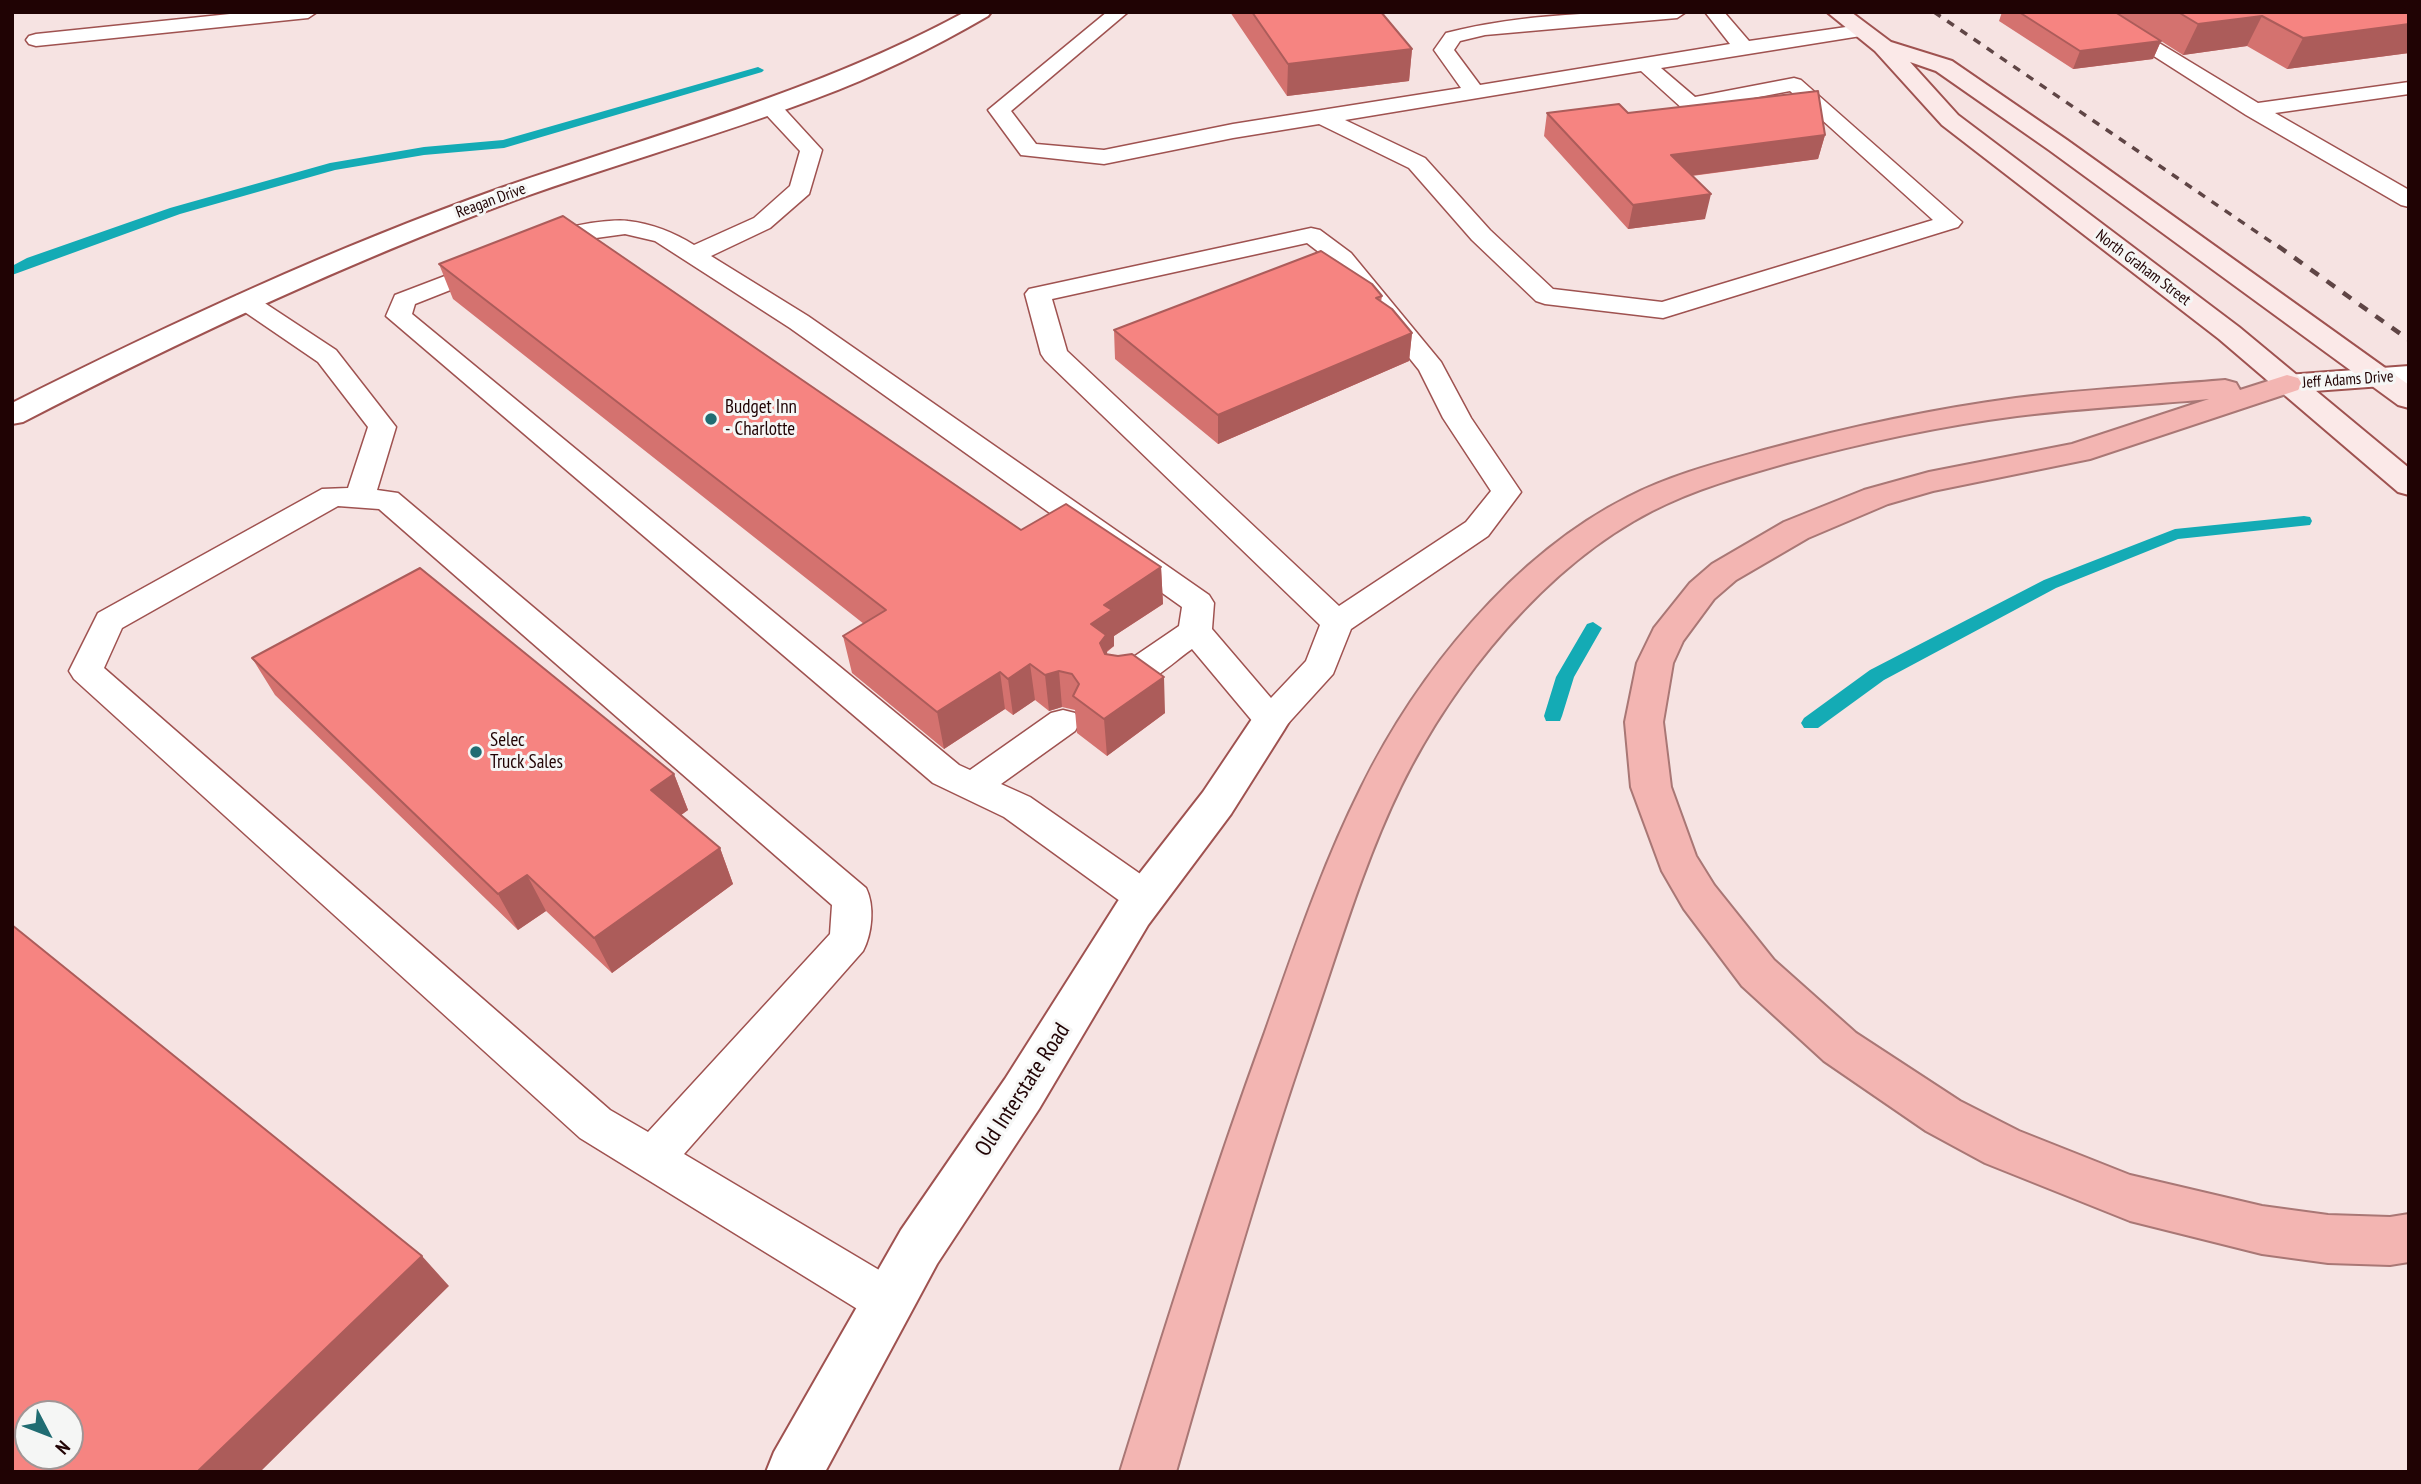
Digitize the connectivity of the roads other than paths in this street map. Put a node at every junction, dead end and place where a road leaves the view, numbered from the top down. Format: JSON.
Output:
{"nodes":[{"id":1,"x":308,"y":12,"type":"edge"},
{"id":2,"x":981,"y":12,"type":"edge"},
{"id":3,"x":1119,"y":12,"type":"edge"},
{"id":4,"x":1677,"y":12,"type":"edge"},
{"id":5,"x":1714,"y":12,"type":"edge"},
{"id":6,"x":1837,"y":12,"type":"edge"},
{"id":7,"x":2094,"y":12,"type":"edge"},
{"id":8,"x":76,"y":18,"type":"dead end"},
{"id":9,"x":1860,"y":30,"type":"junction"},
{"id":10,"x":1883,"y":46,"type":"junction"},
{"id":11,"x":1744,"y":48,"type":"junction"},
{"id":12,"x":1645,"y":64,"type":"junction"},
{"id":13,"x":2409,"y":88,"type":"edge"},
{"id":14,"x":1475,"y":92,"type":"junction"},
{"id":15,"x":770,"y":107,"type":"junction"},
{"id":16,"x":2255,"y":110,"type":"junction"},
{"id":17,"x":1322,"y":117,"type":"junction"},
{"id":18,"x":2409,"y":201,"type":"edge"},
{"id":19,"x":693,"y":255,"type":"junction"},
{"id":20,"x":245,"y":301,"type":"junction"},
{"id":21,"x":2395,"y":376,"type":"edge"},
{"id":22,"x":2287,"y":384,"type":"junction"},
{"id":23,"x":2409,"y":399,"type":"edge"},
{"id":24,"x":12,"y":415,"type":"edge"},
{"id":25,"x":2409,"y":485,"type":"edge"},
{"id":26,"x":360,"y":498,"type":"junction"},
{"id":27,"x":1337,"y":624,"type":"junction"},
{"id":28,"x":1195,"y":631,"type":"junction"},
{"id":29,"x":1122,"y":681,"type":"edge"},
{"id":30,"x":1271,"y":720,"type":"junction"},
{"id":31,"x":1063,"y":722,"type":"edge"},
{"id":32,"x":973,"y":786,"type":"junction"},
{"id":33,"x":1144,"y":898,"type":"junction"},
{"id":34,"x":652,"y":1159,"type":"junction"},
{"id":35,"x":2409,"y":1238,"type":"edge"},
{"id":36,"x":889,"y":1302,"type":"junction"},
{"id":37,"x":794,"y":1472,"type":"edge"},
{"id":38,"x":1148,"y":1472,"type":"edge"}],
"edges":[{"from":1,"to":8,"type":"lane"},
{"from":2,"to":15,"type":"street","name":"Reagan Drive"},
{"from":3,"to":17,"type":"lane"},
{"from":4,"to":14,"type":"lane"},
{"from":5,"to":11,"type":"lane"},
{"from":6,"to":9,"type":"main road","name":"North Graham Street"},
{"from":7,"to":16,"type":"lane"},
{"from":9,"to":10,"type":"main road","name":"North Graham Street"},
{"from":9,"to":11,"type":"lane"},
{"from":10,"to":21,"type":"main road","name":"North Graham Street"},
{"from":10,"to":22,"type":"main road","name":"North Graham Street"},
{"from":11,"to":12,"type":"lane"},
{"from":12,"to":14,"type":"lane"},
{"from":12,"to":17,"type":"lane"},
{"from":13,"to":16,"type":"lane"},
{"from":14,"to":17,"type":"lane"},
{"from":15,"to":19,"type":"lane"},
{"from":15,"to":20,"type":"street","name":"Reagan Drive"},
{"from":16,"to":18,"type":"lane"},
{"from":19,"to":28,"type":"lane"},
{"from":19,"to":32,"type":"lane"},
{"from":20,"to":24,"type":"street","name":"Reagan Drive"},
{"from":20,"to":26,"type":"lane"},
{"from":21,"to":22,"type":"street","name":"Jeff Adams Drive"},
{"from":21,"to":23,"type":"main road","name":"North Graham Street"},
{"from":22,"to":25,"type":"main road","name":"North Graham Street"},
{"from":22,"to":35,"type":"highway"},
{"from":22,"to":38,"type":"highway"},
{"from":26,"to":34,"type":"lane"},
{"from":26,"to":34,"type":"lane"},
{"from":27,"to":27,"type":"lane"},
{"from":27,"to":30,"type":"lane"},
{"from":28,"to":29,"type":"lane"},
{"from":28,"to":30,"type":"lane"},
{"from":30,"to":33,"type":"street","name":"Old Interstate Road"},
{"from":31,"to":32,"type":"lane"},
{"from":32,"to":33,"type":"lane"},
{"from":33,"to":36,"type":"street","name":"Old Interstate Road"},
{"from":34,"to":36,"type":"lane"},
{"from":36,"to":37,"type":"street","name":"Old Interstate Road"}]}
